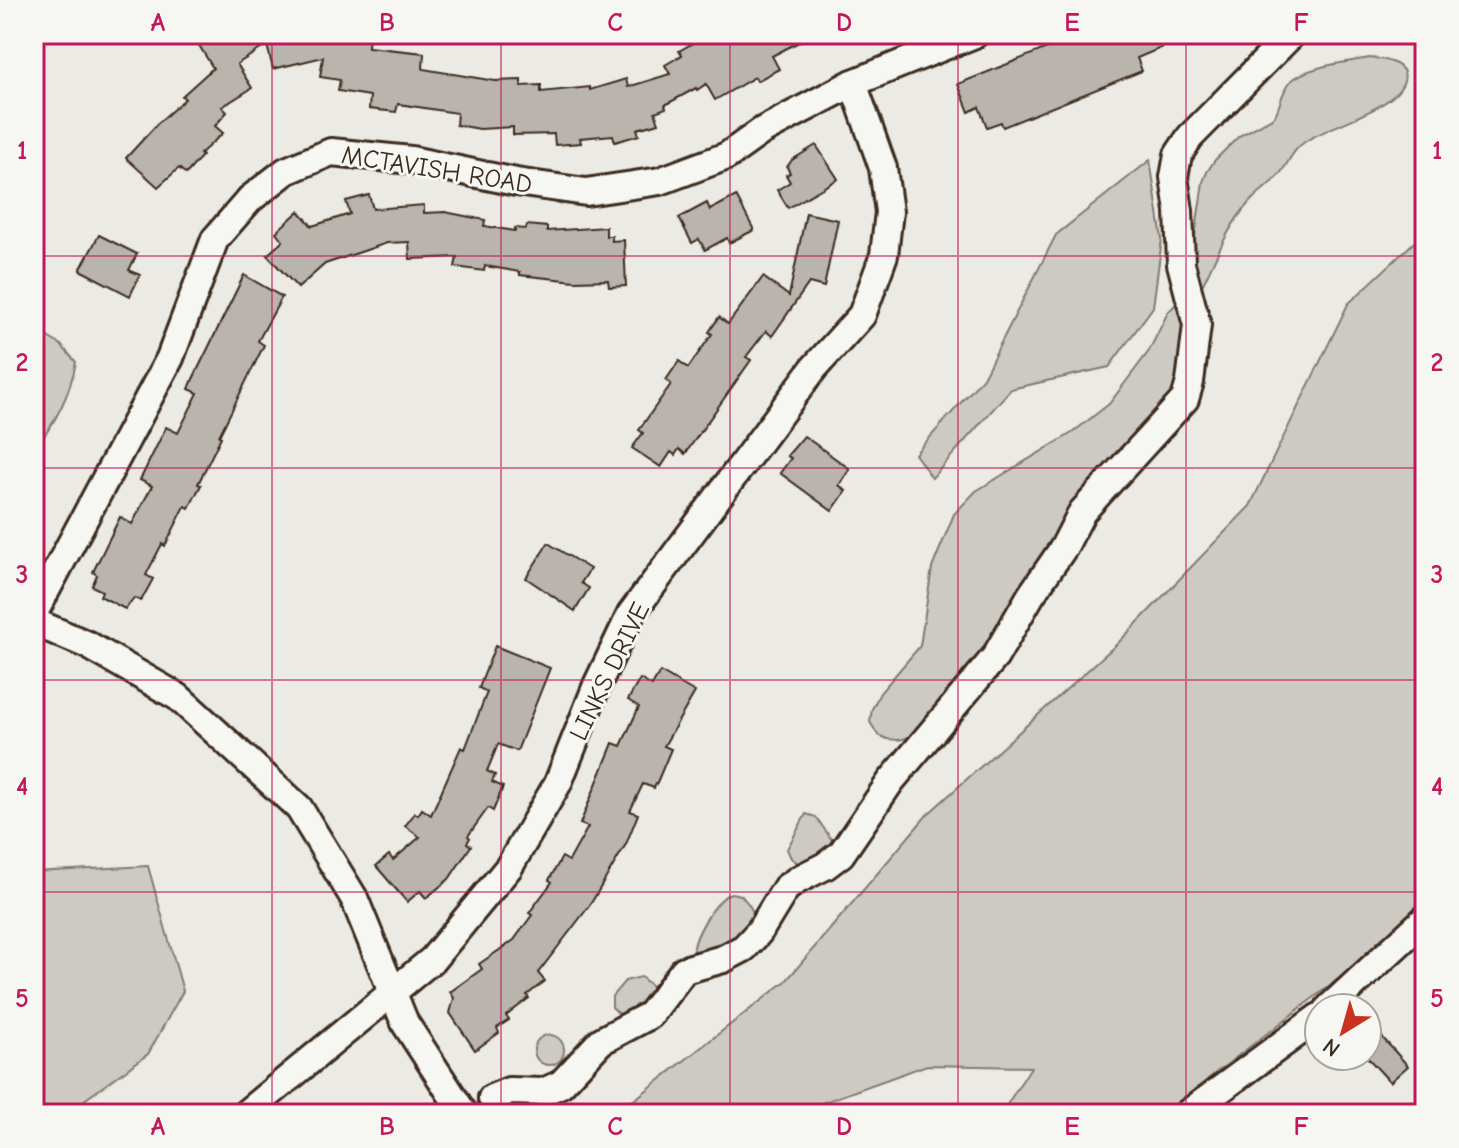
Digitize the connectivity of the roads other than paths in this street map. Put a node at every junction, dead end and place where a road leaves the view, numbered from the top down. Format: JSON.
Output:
{"nodes":[{"id":1,"x":975,"y":34,"type":"edge"},
{"id":2,"x":1292,"y":34,"type":"edge"},
{"id":3,"x":853,"y":83,"type":"junction"},
{"id":4,"x":34,"y":613,"type":"edge"},
{"id":5,"x":34,"y":622,"type":"edge"},
{"id":6,"x":1425,"y":919,"type":"edge"},
{"id":7,"x":393,"y":992,"type":"junction"},
{"id":8,"x":1346,"y":992,"type":"edge"},
{"id":9,"x":1303,"y":1029,"type":"edge"},
{"id":10,"x":492,"y":1098,"type":"dead end"},
{"id":11,"x":245,"y":1114,"type":"edge"},
{"id":12,"x":464,"y":1114,"type":"edge"},
{"id":13,"x":1187,"y":1114,"type":"edge"}],
"edges":[{"from":1,"to":3,"type":"street","name":"MCTAVISH ROAD"},
{"from":2,"to":10,"type":"street"},
{"from":3,"to":4,"type":"street","name":"MCTAVISH ROAD"},
{"from":3,"to":7,"type":"street","name":"LINKS DRIVE"},
{"from":5,"to":7,"type":"street"},
{"from":6,"to":8,"type":"street"},
{"from":7,"to":11,"type":"street","name":"LINKS DRIVE"},
{"from":7,"to":12,"type":"street"},
{"from":9,"to":13,"type":"street"}]}
